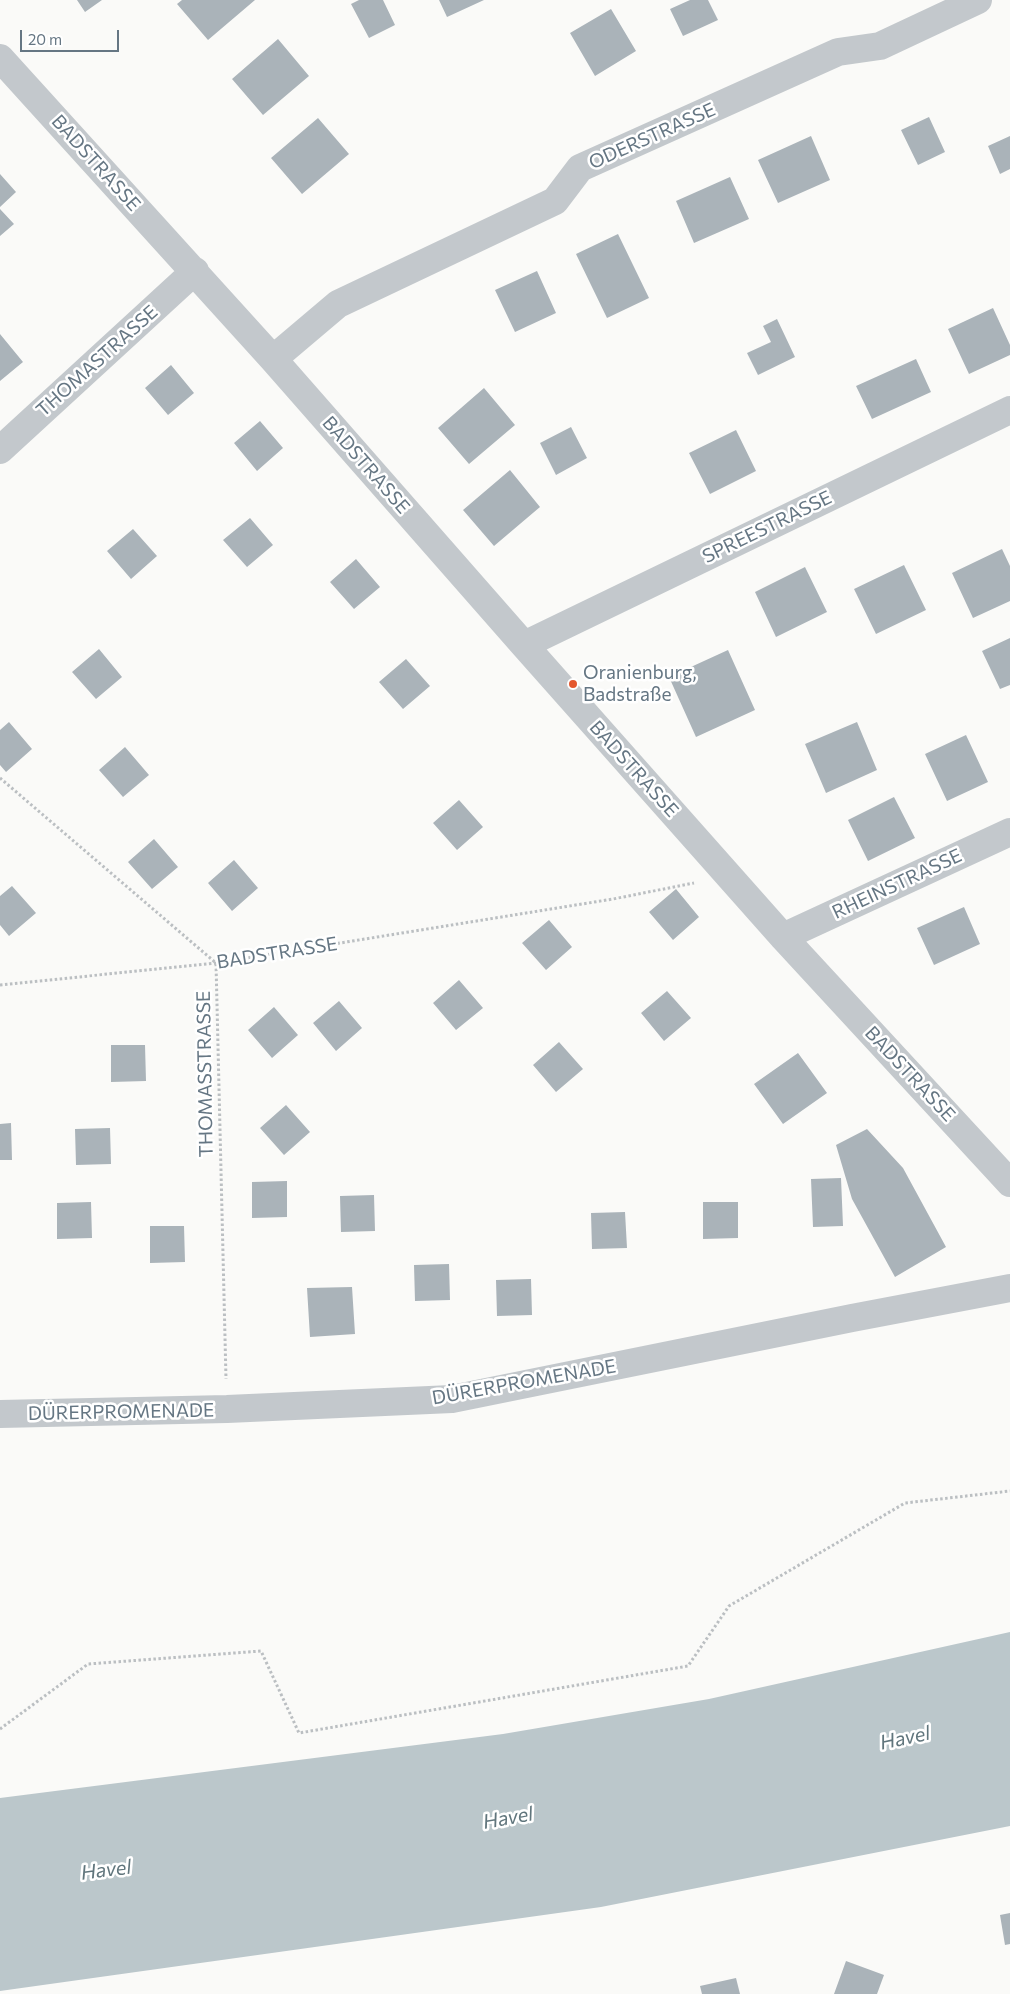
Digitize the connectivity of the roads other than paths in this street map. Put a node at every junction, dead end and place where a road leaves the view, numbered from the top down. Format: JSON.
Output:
{"nodes":[{"id":1,"x":978,"y":0,"type":"edge"},
{"id":2,"x":0,"y":58,"type":"edge"},
{"id":3,"x":195,"y":272,"type":"junction"},
{"id":4,"x":273,"y":359,"type":"junction"},
{"id":5,"x":1010,"y":410,"type":"edge"},
{"id":6,"x":0,"y":450,"type":"edge"},
{"id":7,"x":524,"y":645,"type":"junction"},
{"id":8,"x":1010,"y":832,"type":"edge"},
{"id":9,"x":783,"y":937,"type":"junction"},
{"id":10,"x":1010,"y":1184,"type":"edge"},
{"id":11,"x":1010,"y":1288,"type":"edge"},
{"id":12,"x":0,"y":1414,"type":"edge"}],
"edges":[{"from":1,"to":4,"type":"street","name":"ODERSTRASSE"},
{"from":2,"to":3,"type":"street","name":"BADSTRASSE"},
{"from":3,"to":4,"type":"street","name":"BADSTRASSE"},
{"from":3,"to":6,"type":"street","name":"THOMASTRASSE"},
{"from":4,"to":7,"type":"street","name":"BADSTRASSE"},
{"from":5,"to":7,"type":"street","name":"SPREESTRASSE"},
{"from":7,"to":9,"type":"street","name":"BADSTRASSE"},
{"from":8,"to":9,"type":"street","name":"RHEINSTRASSE"},
{"from":9,"to":10,"type":"street","name":"BADSTRASSE"},
{"from":11,"to":12,"type":"street","name":"DÜRERPROMENADE"}]}
